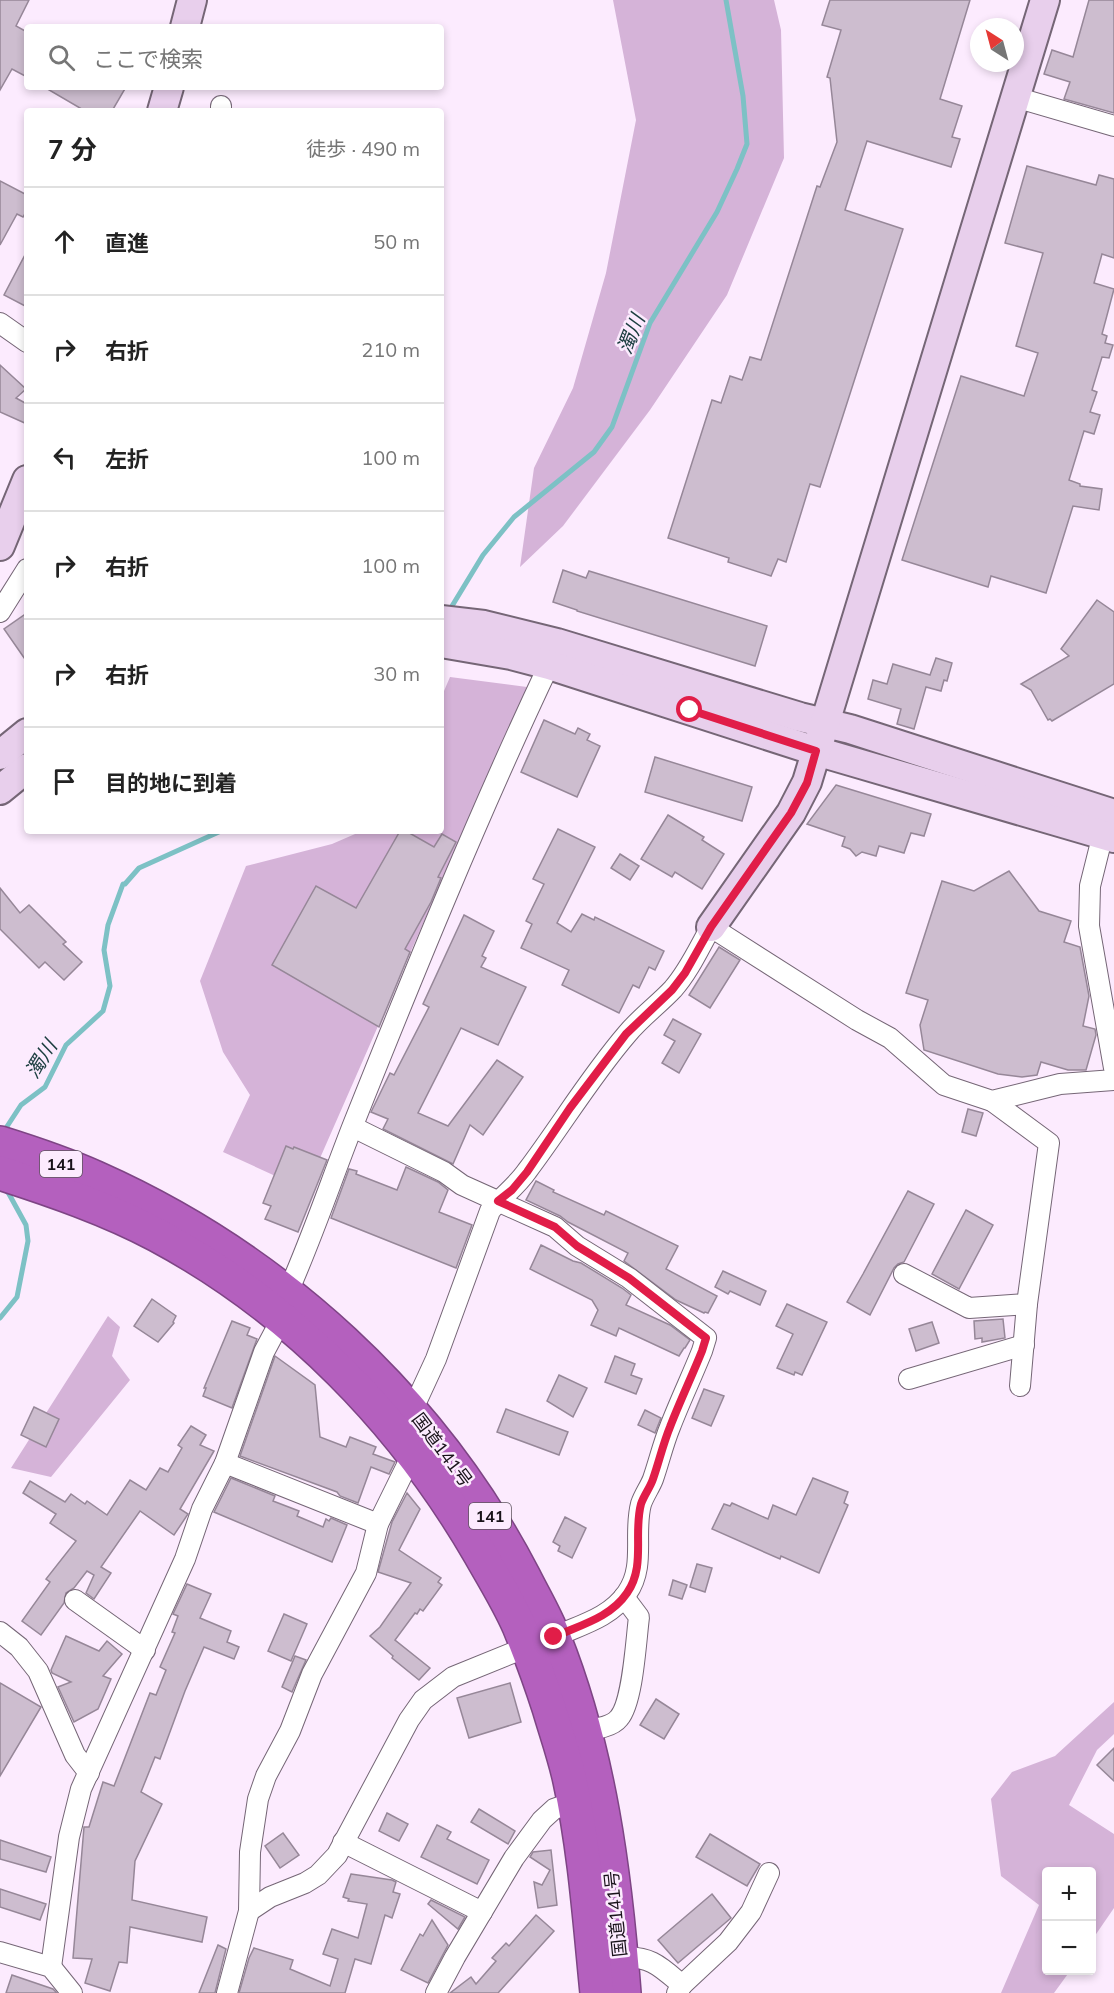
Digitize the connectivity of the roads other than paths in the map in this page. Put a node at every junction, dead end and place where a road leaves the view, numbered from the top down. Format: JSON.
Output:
{"nodes":[{"id":1,"x":192,"y":0,"type":"edge"},
{"id":2,"x":1045,"y":0,"type":"edge"},
{"id":3,"x":186,"y":24,"type":"edge"},
{"id":4,"x":168,"y":90,"type":"edge"},
{"id":5,"x":1015,"y":97,"type":"junction"},
{"id":6,"x":163,"y":108,"type":"edge"},
{"id":7,"x":1114,"y":126,"type":"edge"},
{"id":8,"x":0,"y":323,"type":"edge"},
{"id":9,"x":24,"y":340,"type":"edge"},
{"id":10,"x":24,"y":487,"type":"edge"},
{"id":11,"x":0,"y":546,"type":"edge"},
{"id":12,"x":24,"y":574,"type":"edge"},
{"id":13,"x":0,"y":612,"type":"edge"},
{"id":14,"x":444,"y":621,"type":"edge"},
{"id":15,"x":480,"y":637,"type":"junction"},
{"id":16,"x":444,"y":643,"type":"edge"},
{"id":17,"x":549,"y":665,"type":"junction"},
{"id":18,"x":824,"y":723,"type":"junction"},
{"id":19,"x":24,"y":735,"type":"edge"},
{"id":20,"x":816,"y":751,"type":"junction"},
{"id":21,"x":0,"y":755,"type":"edge"},
{"id":22,"x":24,"y":770,"type":"edge"},
{"id":23,"x":0,"y":790,"type":"edge"},
{"id":24,"x":1110,"y":829,"type":"edge"},
{"id":25,"x":711,"y":927,"type":"junction"},
{"id":26,"x":1114,"y":1068,"type":"edge"},
{"id":27,"x":1114,"y":1080,"type":"edge"},
{"id":28,"x":992,"y":1101,"type":"junction"},
{"id":29,"x":352,"y":1127,"type":"junction"},
{"id":30,"x":0,"y":1143,"type":"edge"},
{"id":31,"x":0,"y":1173,"type":"edge"},
{"id":32,"x":498,"y":1201,"type":"junction"},
{"id":33,"x":117,"y":1202,"type":"junction"},
{"id":34,"x":904,"y":1274,"type":"dead end"},
{"id":35,"x":1028,"y":1304,"type":"junction"},
{"id":36,"x":284,"y":1306,"type":"junction"},
{"id":37,"x":1024,"y":1345,"type":"junction"},
{"id":38,"x":918,"y":1370,"type":"dead end"},
{"id":39,"x":1020,"y":1386,"type":"dead end"},
{"id":40,"x":409,"y":1406,"type":"junction"},
{"id":41,"x":413,"y":1453,"type":"junction"},
{"id":42,"x":225,"y":1463,"type":"junction"},
{"id":43,"x":378,"y":1524,"type":"junction"},
{"id":44,"x":624,"y":1597,"type":"junction"},
{"id":45,"x":75,"y":1600,"type":"dead end"},
{"id":46,"x":0,"y":1632,"type":"edge"},
{"id":47,"x":540,"y":1642,"type":"junction"},
{"id":48,"x":145,"y":1650,"type":"junction"},
{"id":49,"x":585,"y":1730,"type":"junction"},
{"id":50,"x":89,"y":1773,"type":"junction"},
{"id":51,"x":573,"y":1802,"type":"junction"},
{"id":52,"x":343,"y":1842,"type":"junction"},
{"id":53,"x":769,"y":1873,"type":"dead end"},
{"id":54,"x":249,"y":1911,"type":"junction"},
{"id":55,"x":482,"y":1912,"type":"junction"},
{"id":56,"x":0,"y":1952,"type":"edge"},
{"id":57,"x":621,"y":1958,"type":"junction"},
{"id":58,"x":51,"y":1967,"type":"junction"},
{"id":59,"x":680,"y":1989,"type":"edge"},
{"id":60,"x":72,"y":1993,"type":"edge"},
{"id":61,"x":227,"y":1993,"type":"edge"},
{"id":62,"x":436,"y":1993,"type":"edge"},
{"id":63,"x":597,"y":1993,"type":"edge"},
{"id":64,"x":624,"y":1993,"type":"edge"}],
"edges":[{"from":1,"to":3,"type":"street"},
{"from":2,"to":5,"type":"street"},
{"from":4,"to":6,"type":"street"},
{"from":5,"to":7,"type":"street"},
{"from":5,"to":18,"type":"street"},
{"from":8,"to":9,"type":"street"},
{"from":10,"to":11,"type":"street"},
{"from":12,"to":13,"type":"street"},
{"from":14,"to":15,"type":"street"},
{"from":15,"to":16,"type":"street"},
{"from":15,"to":17,"type":"street"},
{"from":15,"to":18,"type":"street"},
{"from":17,"to":20,"type":"street"},
{"from":17,"to":29,"type":"street"},
{"from":18,"to":20,"type":"street"},
{"from":18,"to":24,"type":"street"},
{"from":19,"to":21,"type":"street"},
{"from":20,"to":24,"type":"street"},
{"from":20,"to":25,"type":"street"},
{"from":22,"to":23,"type":"street"},
{"from":24,"to":26,"type":"street"},
{"from":25,"to":28,"type":"street"},
{"from":25,"to":32,"type":"street"},
{"from":27,"to":28,"type":"street"},
{"from":28,"to":35,"type":"street"},
{"from":29,"to":32,"type":"street"},
{"from":29,"to":36,"type":"street"},
{"from":30,"to":33,"type":"highway","name":"国道141号","number":"141"},
{"from":31,"to":33,"type":"highway","name":"国道141号","number":"141"},
{"from":32,"to":40,"type":"street"},
{"from":32,"to":44,"type":"street"},
{"from":33,"to":36,"type":"highway","name":"国道141号","number":"141"},
{"from":34,"to":35,"type":"street"},
{"from":35,"to":37,"type":"street"},
{"from":36,"to":40,"type":"highway","name":"国道141号","number":"141"},
{"from":36,"to":41,"type":"highway","name":"国道141号","number":"141"},
{"from":36,"to":42,"type":"street"},
{"from":37,"to":38,"type":"street"},
{"from":37,"to":39,"type":"street"},
{"from":40,"to":47,"type":"highway","name":"国道141号","number":"141"},
{"from":41,"to":43,"type":"street"},
{"from":41,"to":47,"type":"highway","name":"国道141号","number":"141"},
{"from":42,"to":43,"type":"street"},
{"from":42,"to":48,"type":"street"},
{"from":43,"to":54,"type":"street"},
{"from":44,"to":47,"type":"street"},
{"from":44,"to":49,"type":"street"},
{"from":45,"to":48,"type":"street"},
{"from":46,"to":50,"type":"street"},
{"from":47,"to":49,"type":"highway","name":"国道141号","number":"141"},
{"from":47,"to":51,"type":"highway","name":"国道141号","number":"141"},
{"from":47,"to":52,"type":"street"},
{"from":48,"to":50,"type":"street"},
{"from":49,"to":57,"type":"highway","name":"国道141号","number":"141"},
{"from":50,"to":58,"type":"street"},
{"from":51,"to":55,"type":"street"},
{"from":51,"to":63,"type":"highway","name":"国道141号","number":"141"},
{"from":52,"to":54,"type":"street"},
{"from":52,"to":55,"type":"street"},
{"from":53,"to":59,"type":"street"},
{"from":54,"to":61,"type":"street"},
{"from":55,"to":62,"type":"street"},
{"from":56,"to":58,"type":"street"},
{"from":57,"to":59,"type":"street"},
{"from":57,"to":64,"type":"highway","name":"国道141号","number":"141"},
{"from":58,"to":60,"type":"street"}]}
